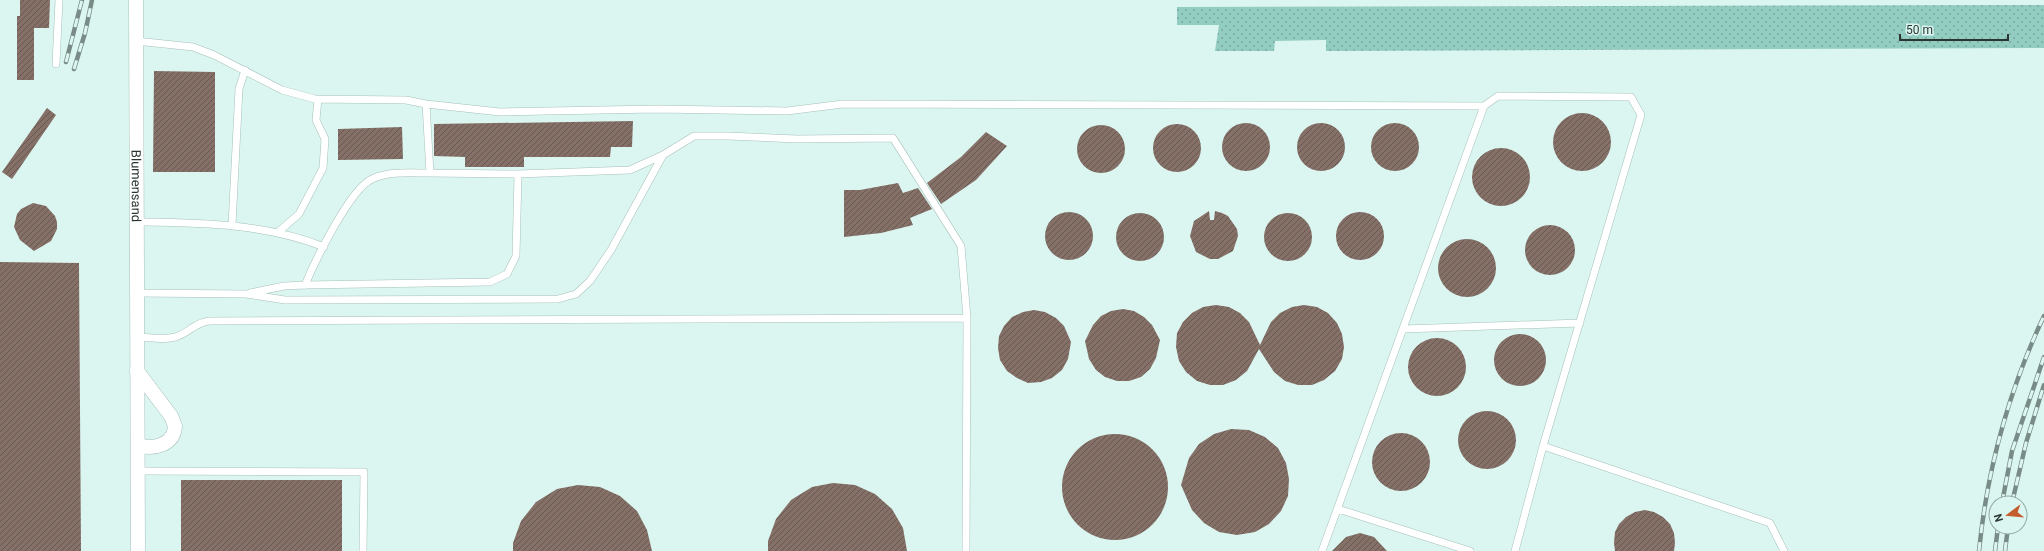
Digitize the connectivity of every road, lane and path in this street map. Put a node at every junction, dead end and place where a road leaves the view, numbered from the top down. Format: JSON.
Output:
{"nodes":[{"id":1,"x":59,"y":0,"type":"edge"},
{"id":2,"x":136,"y":0,"type":"edge"},
{"id":3,"x":136,"y":41,"type":"junction"},
{"id":4,"x":56,"y":64,"type":"dead end"},
{"id":5,"x":244,"y":70,"type":"junction"},
{"id":6,"x":318,"y":98,"type":"junction"},
{"id":7,"x":426,"y":104,"type":"junction"},
{"id":8,"x":1484,"y":106,"type":"junction"},
{"id":9,"x":663,"y":155,"type":"junction"},
{"id":10,"x":430,"y":173,"type":"junction"},
{"id":11,"x":518,"y":174,"type":"junction"},
{"id":12,"x":136,"y":222,"type":"junction"},
{"id":13,"x":232,"y":225,"type":"junction"},
{"id":14,"x":277,"y":233,"type":"junction"},
{"id":15,"x":324,"y":247,"type":"junction"},
{"id":16,"x":305,"y":285,"type":"junction"},
{"id":17,"x":136,"y":293,"type":"junction"},
{"id":18,"x":246,"y":294,"type":"junction"},
{"id":19,"x":967,"y":318,"type":"junction"},
{"id":20,"x":1580,"y":322,"type":"junction"},
{"id":21,"x":1404,"y":329,"type":"junction"},
{"id":22,"x":137,"y":337,"type":"junction"},
{"id":23,"x":137,"y":371,"type":"junction"},
{"id":24,"x":138,"y":445,"type":"junction"},
{"id":25,"x":1544,"y":446,"type":"junction"},
{"id":26,"x":138,"y":471,"type":"junction"},
{"id":27,"x":1338,"y":509,"type":"junction"},
{"id":28,"x":138,"y":551,"type":"edge"},
{"id":29,"x":363,"y":551,"type":"edge"},
{"id":30,"x":966,"y":551,"type":"edge"},
{"id":31,"x":1322,"y":551,"type":"edge"},
{"id":32,"x":1470,"y":551,"type":"edge"},
{"id":33,"x":1515,"y":551,"type":"edge"},
{"id":34,"x":1784,"y":551,"type":"edge"}],
"edges":[{"from":1,"to":4,"type":"lane"},
{"from":2,"to":3,"type":"street","name":"Blumensand"},
{"from":3,"to":5,"type":"lane"},
{"from":3,"to":12,"type":"street","name":"Blumensand"},
{"from":5,"to":6,"type":"lane"},
{"from":5,"to":13,"type":"lane"},
{"from":6,"to":7,"type":"lane"},
{"from":6,"to":14,"type":"lane"},
{"from":7,"to":8,"type":"lane"},
{"from":7,"to":10,"type":"lane"},
{"from":8,"to":20,"type":"lane"},
{"from":8,"to":21,"type":"lane"},
{"from":9,"to":11,"type":"lane"},
{"from":9,"to":18,"type":"lane"},
{"from":9,"to":19,"type":"lane"},
{"from":10,"to":11,"type":"lane"},
{"from":10,"to":15,"type":"lane"},
{"from":11,"to":16,"type":"lane"},
{"from":12,"to":13,"type":"lane"},
{"from":12,"to":17,"type":"street","name":"Blumensand"},
{"from":13,"to":14,"type":"lane"},
{"from":14,"to":15,"type":"lane"},
{"from":15,"to":16,"type":"lane"},
{"from":16,"to":18,"type":"lane"},
{"from":17,"to":18,"type":"lane"},
{"from":17,"to":22,"type":"street","name":"Blumensand"},
{"from":19,"to":22,"type":"lane"},
{"from":19,"to":30,"type":"lane"},
{"from":20,"to":21,"type":"lane"},
{"from":20,"to":25,"type":"lane"},
{"from":21,"to":27,"type":"lane"},
{"from":22,"to":23,"type":"street","name":"Blumensand"},
{"from":23,"to":24,"type":"street","name":"Blumensand"},
{"from":23,"to":24,"type":"street"},
{"from":24,"to":26,"type":"street","name":"Blumensand"},
{"from":25,"to":33,"type":"lane"},
{"from":25,"to":34,"type":"lane"},
{"from":26,"to":28,"type":"street","name":"Blumensand"},
{"from":26,"to":29,"type":"lane"},
{"from":27,"to":31,"type":"lane"},
{"from":27,"to":32,"type":"lane"}]}
